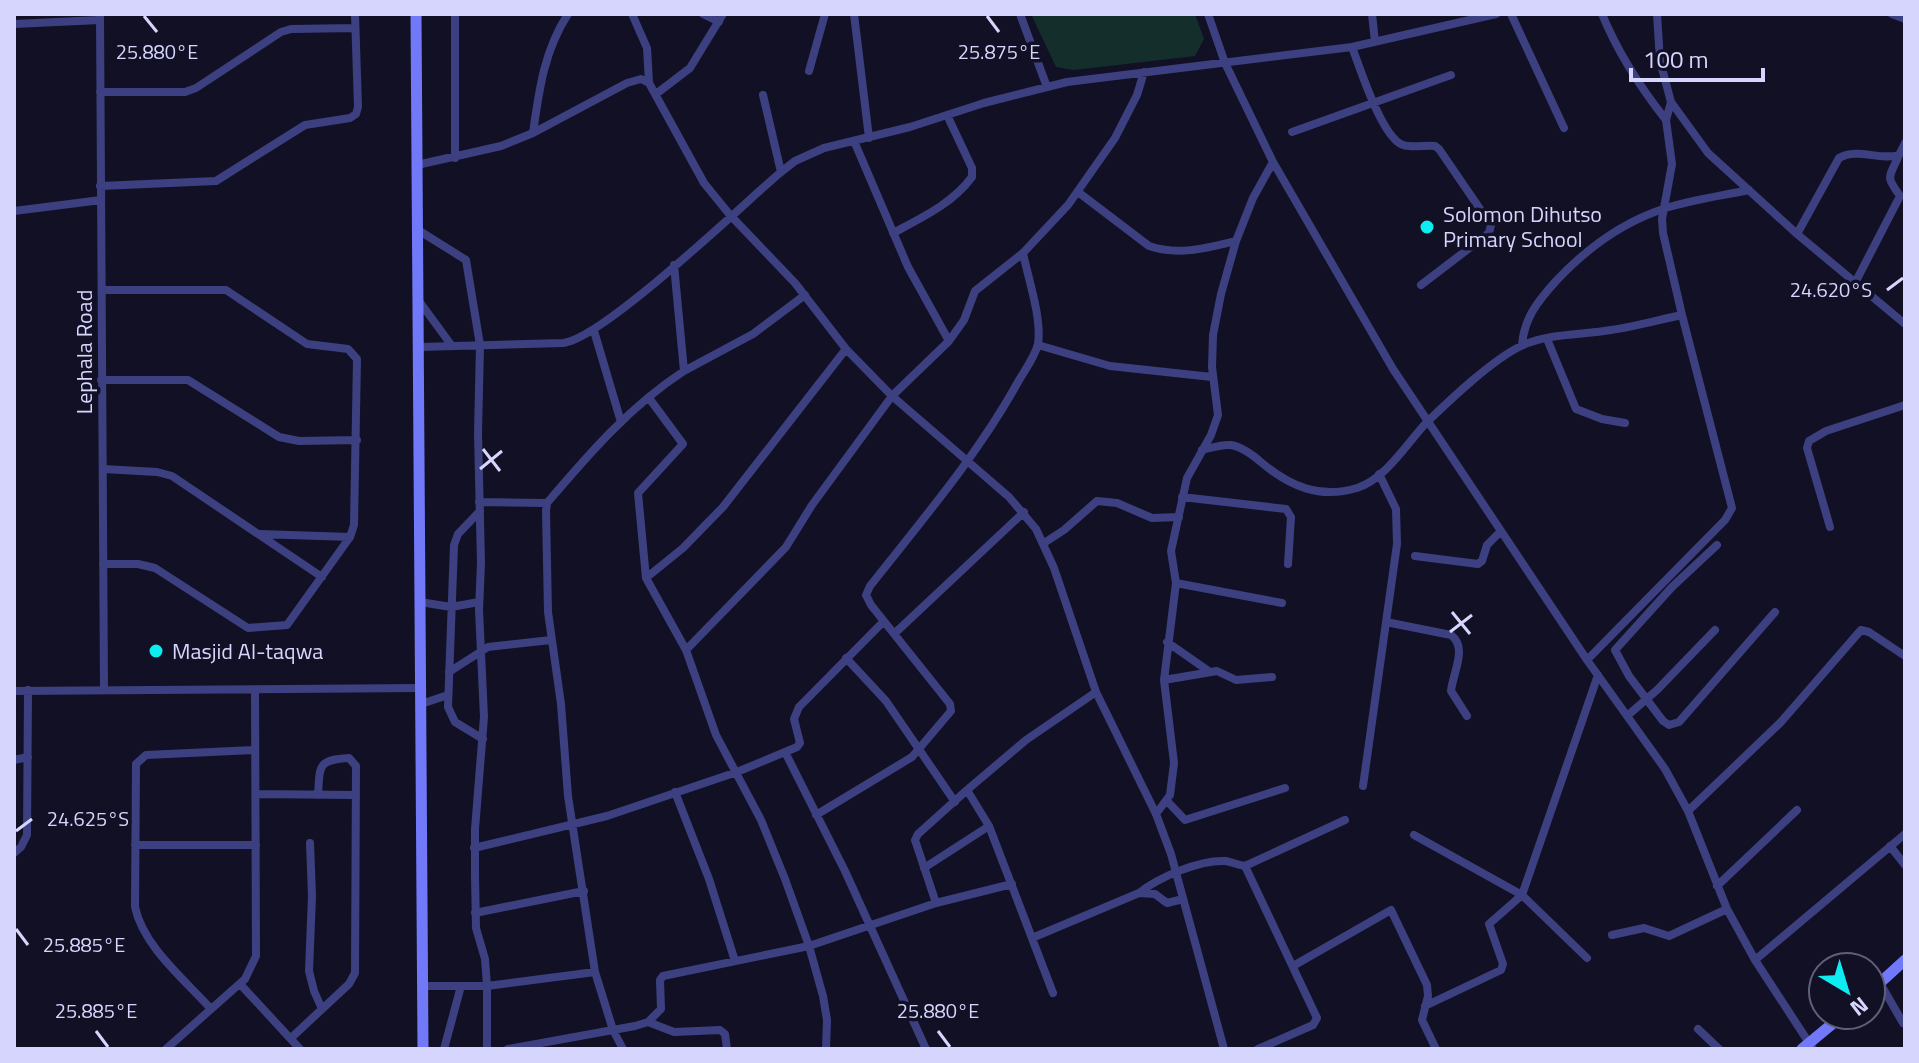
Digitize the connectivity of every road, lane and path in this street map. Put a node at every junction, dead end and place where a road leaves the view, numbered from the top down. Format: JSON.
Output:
{"nodes":[{"id":1,"x":355,"y":14,"type":"edge"},
{"id":2,"x":416,"y":14,"type":"edge"},
{"id":3,"x":455,"y":14,"type":"edge"},
{"id":4,"x":568,"y":14,"type":"edge"},
{"id":5,"x":632,"y":14,"type":"edge"},
{"id":6,"x":703,"y":14,"type":"edge"},
{"id":7,"x":825,"y":14,"type":"edge"},
{"id":8,"x":854,"y":14,"type":"edge"},
{"id":9,"x":1020,"y":14,"type":"edge"},
{"id":10,"x":1208,"y":14,"type":"edge"},
{"id":11,"x":1372,"y":14,"type":"edge"},
{"id":12,"x":1496,"y":14,"type":"edge"},
{"id":13,"x":1511,"y":14,"type":"edge"},
{"id":14,"x":1602,"y":14,"type":"edge"},
{"id":15,"x":1657,"y":14,"type":"edge"},
{"id":16,"x":1892,"y":14,"type":"edge"},
{"id":17,"x":100,"y":17,"type":"edge"},
{"id":18,"x":721,"y":18,"type":"edge"},
{"id":19,"x":1905,"y":19,"type":"edge"},
{"id":20,"x":14,"y":24,"type":"edge"},
{"id":21,"x":355,"y":28,"type":"junction"},
{"id":22,"x":1375,"y":42,"type":"junction"},
{"id":23,"x":1352,"y":47,"type":"junction"},
{"id":24,"x":1225,"y":63,"type":"junction"},
{"id":25,"x":809,"y":71,"type":"dead end"},
{"id":26,"x":1144,"y":72,"type":"junction"},
{"id":27,"x":1451,"y":75,"type":"dead end"},
{"id":28,"x":649,"y":83,"type":"junction"},
{"id":29,"x":1047,"y":87,"type":"junction"},
{"id":30,"x":100,"y":92,"type":"junction"},
{"id":31,"x":656,"y":94,"type":"junction"},
{"id":32,"x":763,"y":95,"type":"dead end"},
{"id":33,"x":1671,"y":102,"type":"junction"},
{"id":34,"x":1375,"y":103,"type":"junction"},
{"id":35,"x":947,"y":115,"type":"junction"},
{"id":36,"x":1666,"y":120,"type":"junction"},
{"id":37,"x":1564,"y":128,"type":"dead end"},
{"id":38,"x":1292,"y":132,"type":"dead end"},
{"id":39,"x":533,"y":133,"type":"junction"},
{"id":40,"x":869,"y":138,"type":"junction"},
{"id":41,"x":854,"y":141,"type":"junction"},
{"id":42,"x":1905,"y":143,"type":"edge"},
{"id":43,"x":1899,"y":155,"type":"junction"},
{"id":44,"x":455,"y":158,"type":"junction"},
{"id":45,"x":1273,"y":162,"type":"junction"},
{"id":46,"x":417,"y":165,"type":"junction"},
{"id":47,"x":781,"y":172,"type":"junction"},
{"id":48,"x":100,"y":186,"type":"junction"},
{"id":49,"x":1749,"y":190,"type":"junction"},
{"id":50,"x":1078,"y":192,"type":"junction"},
{"id":51,"x":101,"y":200,"type":"junction"},
{"id":52,"x":1664,"y":209,"type":"junction"},
{"id":53,"x":14,"y":211,"type":"edge"},
{"id":54,"x":730,"y":215,"type":"junction"},
{"id":55,"x":418,"y":230,"type":"junction"},
{"id":56,"x":893,"y":233,"type":"junction"},
{"id":57,"x":1797,"y":234,"type":"junction"},
{"id":58,"x":1236,"y":241,"type":"junction"},
{"id":59,"x":1023,"y":253,"type":"junction"},
{"id":60,"x":674,"y":265,"type":"junction"},
{"id":61,"x":1855,"y":283,"type":"junction"},
{"id":62,"x":1421,"y":285,"type":"dead end"},
{"id":63,"x":103,"y":290,"type":"junction"},
{"id":64,"x":805,"y":295,"type":"junction"},
{"id":65,"x":418,"y":300,"type":"junction"},
{"id":66,"x":1682,"y":315,"type":"junction"},
{"id":67,"x":1905,"y":324,"type":"edge"},
{"id":68,"x":594,"y":331,"type":"junction"},
{"id":69,"x":1547,"y":339,"type":"junction"},
{"id":70,"x":949,"y":341,"type":"junction"},
{"id":71,"x":480,"y":345,"type":"junction"},
{"id":72,"x":1038,"y":345,"type":"junction"},
{"id":73,"x":1522,"y":345,"type":"junction"},
{"id":74,"x":452,"y":346,"type":"junction"},
{"id":75,"x":419,"y":347,"type":"junction"},
{"id":76,"x":846,"y":349,"type":"junction"},
{"id":77,"x":684,"y":371,"type":"junction"},
{"id":78,"x":1212,"y":377,"type":"junction"},
{"id":79,"x":101,"y":380,"type":"junction"},
{"id":80,"x":892,"y":396,"type":"junction"},
{"id":81,"x":649,"y":398,"type":"junction"},
{"id":82,"x":1905,"y":405,"type":"edge"},
{"id":83,"x":1428,"y":421,"type":"junction"},
{"id":84,"x":621,"y":422,"type":"junction"},
{"id":85,"x":1625,"y":423,"type":"dead end"},
{"id":86,"x":357,"y":440,"type":"junction"},
{"id":87,"x":1201,"y":450,"type":"junction"},
{"id":88,"x":968,"y":462,"type":"junction"},
{"id":89,"x":103,"y":469,"type":"junction"},
{"id":90,"x":1379,"y":474,"type":"junction"},
{"id":91,"x":1182,"y":497,"type":"junction"},
{"id":92,"x":547,"y":503,"type":"junction"},
{"id":93,"x":480,"y":507,"type":"junction"},
{"id":94,"x":1024,"y":512,"type":"junction"},
{"id":95,"x":1179,"y":517,"type":"junction"},
{"id":96,"x":1830,"y":527,"type":"dead end"},
{"id":97,"x":1501,"y":531,"type":"junction"},
{"id":98,"x":259,"y":534,"type":"junction"},
{"id":99,"x":350,"y":537,"type":"junction"},
{"id":100,"x":1044,"y":543,"type":"junction"},
{"id":101,"x":1717,"y":545,"type":"dead end"},
{"id":102,"x":1415,"y":556,"type":"dead end"},
{"id":103,"x":103,"y":564,"type":"junction"},
{"id":104,"x":1288,"y":564,"type":"dead end"},
{"id":105,"x":322,"y":577,"type":"junction"},
{"id":106,"x":646,"y":578,"type":"junction"},
{"id":107,"x":1176,"y":583,"type":"junction"},
{"id":108,"x":420,"y":602,"type":"junction"},
{"id":109,"x":479,"y":602,"type":"junction"},
{"id":110,"x":1282,"y":603,"type":"dead end"},
{"id":111,"x":451,"y":607,"type":"junction"},
{"id":112,"x":1775,"y":612,"type":"dead end"},
{"id":113,"x":884,"y":621,"type":"junction"},
{"id":114,"x":1386,"y":622,"type":"junction"},
{"id":115,"x":1715,"y":630,"type":"dead end"},
{"id":116,"x":894,"y":634,"type":"junction"},
{"id":117,"x":551,"y":640,"type":"junction"},
{"id":118,"x":1167,"y":642,"type":"junction"},
{"id":119,"x":481,"y":650,"type":"junction"},
{"id":120,"x":686,"y":650,"type":"junction"},
{"id":121,"x":1905,"y":656,"type":"edge"},
{"id":122,"x":846,"y":658,"type":"junction"},
{"id":123,"x":1587,"y":660,"type":"junction"},
{"id":124,"x":449,"y":672,"type":"junction"},
{"id":125,"x":1211,"y":672,"type":"junction"},
{"id":126,"x":1598,"y":675,"type":"junction"},
{"id":127,"x":1272,"y":677,"type":"dead end"},
{"id":128,"x":1164,"y":680,"type":"junction"},
{"id":129,"x":421,"y":688,"type":"junction"},
{"id":130,"x":28,"y":690,"type":"junction"},
{"id":131,"x":104,"y":690,"type":"junction"},
{"id":132,"x":255,"y":690,"type":"junction"},
{"id":133,"x":14,"y":691,"type":"edge"},
{"id":134,"x":1096,"y":692,"type":"junction"},
{"id":135,"x":448,"y":695,"type":"junction"},
{"id":136,"x":1648,"y":698,"type":"junction"},
{"id":137,"x":421,"y":704,"type":"junction"},
{"id":138,"x":1467,"y":716,"type":"dead end"},
{"id":139,"x":1627,"y":716,"type":"junction"},
{"id":140,"x":483,"y":739,"type":"junction"},
{"id":141,"x":254,"y":750,"type":"junction"},
{"id":142,"x":919,"y":750,"type":"junction"},
{"id":143,"x":785,"y":752,"type":"junction"},
{"id":144,"x":28,"y":757,"type":"junction"},
{"id":145,"x":14,"y":760,"type":"edge"},
{"id":146,"x":737,"y":772,"type":"junction"},
{"id":147,"x":1363,"y":786,"type":"dead end"},
{"id":148,"x":1285,"y":788,"type":"dead end"},
{"id":149,"x":967,"y":790,"type":"junction"},
{"id":150,"x":675,"y":792,"type":"junction"},
{"id":151,"x":256,"y":794,"type":"junction"},
{"id":152,"x":318,"y":795,"type":"junction"},
{"id":153,"x":355,"y":795,"type":"junction"},
{"id":154,"x":1167,"y":801,"type":"junction"},
{"id":155,"x":955,"y":802,"type":"junction"},
{"id":156,"x":1797,"y":810,"type":"dead end"},
{"id":157,"x":1688,"y":811,"type":"junction"},
{"id":158,"x":1156,"y":814,"type":"junction"},
{"id":159,"x":816,"y":815,"type":"junction"},
{"id":160,"x":1345,"y":820,"type":"dead end"},
{"id":161,"x":573,"y":823,"type":"junction"},
{"id":162,"x":989,"y":826,"type":"junction"},
{"id":163,"x":1905,"y":834,"type":"edge"},
{"id":164,"x":1414,"y":835,"type":"dead end"},
{"id":165,"x":310,"y":843,"type":"dead end"},
{"id":166,"x":135,"y":845,"type":"junction"},
{"id":167,"x":256,"y":845,"type":"junction"},
{"id":168,"x":1890,"y":846,"type":"junction"},
{"id":169,"x":474,"y":848,"type":"junction"},
{"id":170,"x":14,"y":853,"type":"edge"},
{"id":171,"x":1905,"y":865,"type":"edge"},
{"id":172,"x":1245,"y":866,"type":"junction"},
{"id":173,"x":924,"y":868,"type":"junction"},
{"id":174,"x":1176,"y":871,"type":"junction"},
{"id":175,"x":1012,"y":884,"type":"junction"},
{"id":176,"x":1717,"y":886,"type":"junction"},
{"id":177,"x":584,"y":891,"type":"junction"},
{"id":178,"x":1139,"y":893,"type":"junction"},
{"id":179,"x":1522,"y":895,"type":"junction"},
{"id":180,"x":1183,"y":899,"type":"junction"},
{"id":181,"x":936,"y":903,"type":"junction"},
{"id":182,"x":1727,"y":909,"type":"junction"},
{"id":183,"x":475,"y":913,"type":"junction"},
{"id":184,"x":871,"y":926,"type":"junction"},
{"id":185,"x":1612,"y":935,"type":"dead end"},
{"id":186,"x":1032,"y":938,"type":"junction"},
{"id":187,"x":809,"y":946,"type":"junction"},
{"id":188,"x":1587,"y":958,"type":"dead end"},
{"id":189,"x":1755,"y":960,"type":"junction"},
{"id":190,"x":1905,"y":960,"type":"edge"},
{"id":191,"x":735,"y":961,"type":"junction"},
{"id":192,"x":1293,"y":966,"type":"junction"},
{"id":193,"x":595,"y":972,"type":"junction"},
{"id":194,"x":1887,"y":977,"type":"edge"},
{"id":195,"x":240,"y":984,"type":"junction"},
{"id":196,"x":422,"y":986,"type":"junction"},
{"id":197,"x":461,"y":986,"type":"junction"},
{"id":198,"x":487,"y":986,"type":"junction"},
{"id":199,"x":1053,"y":993,"type":"dead end"},
{"id":200,"x":1887,"y":1002,"type":"edge"},
{"id":201,"x":1425,"y":1006,"type":"junction"},
{"id":202,"x":211,"y":1009,"type":"junction"},
{"id":203,"x":322,"y":1009,"type":"junction"},
{"id":204,"x":648,"y":1022,"type":"junction"},
{"id":205,"x":1903,"y":1023,"type":"edge"},
{"id":206,"x":1698,"y":1029,"type":"dead end"},
{"id":207,"x":613,"y":1030,"type":"junction"},
{"id":208,"x":1826,"y":1031,"type":"edge"},
{"id":209,"x":291,"y":1038,"type":"junction"},
{"id":210,"x":1808,"y":1047,"type":"edge"},
{"id":211,"x":169,"y":1048,"type":"edge"},
{"id":212,"x":300,"y":1049,"type":"edge"},
{"id":213,"x":423,"y":1049,"type":"edge"},
{"id":214,"x":444,"y":1049,"type":"edge"},
{"id":215,"x":487,"y":1049,"type":"edge"},
{"id":216,"x":508,"y":1049,"type":"edge"},
{"id":217,"x":623,"y":1049,"type":"edge"},
{"id":218,"x":727,"y":1049,"type":"edge"},
{"id":219,"x":826,"y":1049,"type":"edge"},
{"id":220,"x":926,"y":1049,"type":"edge"},
{"id":221,"x":1224,"y":1049,"type":"edge"},
{"id":222,"x":1258,"y":1049,"type":"edge"},
{"id":223,"x":1436,"y":1049,"type":"edge"},
{"id":224,"x":1719,"y":1049,"type":"edge"}],
"edges":[{"from":1,"to":21,"type":"street"},
{"from":2,"to":46,"type":"main road"},
{"from":3,"to":44,"type":"street"},
{"from":4,"to":39,"type":"street"},
{"from":5,"to":28,"type":"street"},
{"from":6,"to":18,"type":"street"},
{"from":7,"to":25,"type":"street"},
{"from":8,"to":40,"type":"street"},
{"from":9,"to":29,"type":"street"},
{"from":10,"to":24,"type":"street"},
{"from":11,"to":22,"type":"street"},
{"from":12,"to":22,"type":"street"},
{"from":13,"to":37,"type":"street"},
{"from":14,"to":36,"type":"street"},
{"from":15,"to":33,"type":"street"},
{"from":16,"to":19,"type":"street"},
{"from":17,"to":20,"type":"street"},
{"from":17,"to":30,"type":"street","name":"Lephala Road"},
{"from":18,"to":31,"type":"street"},
{"from":21,"to":30,"type":"street"},
{"from":21,"to":48,"type":"street"},
{"from":22,"to":23,"type":"street"},
{"from":23,"to":24,"type":"street"},
{"from":23,"to":34,"type":"street"},
{"from":24,"to":26,"type":"street"},
{"from":24,"to":45,"type":"street"},
{"from":26,"to":29,"type":"street"},
{"from":26,"to":50,"type":"street"},
{"from":27,"to":34,"type":"street"},
{"from":28,"to":31,"type":"street"},
{"from":28,"to":39,"type":"street"},
{"from":29,"to":35,"type":"street"},
{"from":30,"to":48,"type":"street","name":"Lephala Road"},
{"from":31,"to":54,"type":"street"},
{"from":32,"to":47,"type":"street"},
{"from":33,"to":36,"type":"street"},
{"from":33,"to":49,"type":"street"},
{"from":34,"to":38,"type":"street"},
{"from":34,"to":62,"type":"street"},
{"from":35,"to":40,"type":"street"},
{"from":35,"to":56,"type":"street"},
{"from":36,"to":52,"type":"street"},
{"from":39,"to":44,"type":"street"},
{"from":40,"to":41,"type":"street"},
{"from":41,"to":47,"type":"street"},
{"from":41,"to":56,"type":"street"},
{"from":42,"to":43,"type":"street"},
{"from":43,"to":57,"type":"street"},
{"from":43,"to":61,"type":"street"},
{"from":44,"to":46,"type":"street"},
{"from":45,"to":58,"type":"street"},
{"from":45,"to":83,"type":"street"},
{"from":46,"to":55,"type":"main road"},
{"from":47,"to":54,"type":"street"},
{"from":48,"to":51,"type":"street","name":"Lephala Road"},
{"from":49,"to":52,"type":"street"},
{"from":49,"to":57,"type":"street"},
{"from":50,"to":58,"type":"street"},
{"from":50,"to":59,"type":"street"},
{"from":51,"to":53,"type":"street"},
{"from":51,"to":63,"type":"street","name":"Lephala Road"},
{"from":52,"to":66,"type":"street"},
{"from":52,"to":73,"type":"street"},
{"from":54,"to":60,"type":"street"},
{"from":54,"to":64,"type":"street"},
{"from":55,"to":65,"type":"main road"},
{"from":55,"to":71,"type":"street"},
{"from":56,"to":70,"type":"street"},
{"from":57,"to":61,"type":"street"},
{"from":58,"to":78,"type":"street"},
{"from":59,"to":70,"type":"street"},
{"from":59,"to":72,"type":"street"},
{"from":60,"to":68,"type":"street"},
{"from":60,"to":77,"type":"street"},
{"from":61,"to":67,"type":"street"},
{"from":63,"to":79,"type":"street","name":"Lephala Road"},
{"from":63,"to":86,"type":"street"},
{"from":64,"to":76,"type":"street"},
{"from":64,"to":77,"type":"street"},
{"from":65,"to":74,"type":"street"},
{"from":65,"to":75,"type":"main road"},
{"from":66,"to":69,"type":"street"},
{"from":66,"to":123,"type":"street"},
{"from":68,"to":71,"type":"street"},
{"from":68,"to":84,"type":"street"},
{"from":69,"to":73,"type":"street"},
{"from":69,"to":85,"type":"street"},
{"from":70,"to":80,"type":"street"},
{"from":71,"to":74,"type":"street"},
{"from":71,"to":93,"type":"street"},
{"from":72,"to":78,"type":"street"},
{"from":72,"to":88,"type":"street"},
{"from":73,"to":83,"type":"street"},
{"from":74,"to":75,"type":"street"},
{"from":75,"to":108,"type":"main road"},
{"from":76,"to":80,"type":"street"},
{"from":76,"to":106,"type":"street"},
{"from":77,"to":81,"type":"street"},
{"from":78,"to":87,"type":"street"},
{"from":79,"to":86,"type":"street"},
{"from":79,"to":89,"type":"street","name":"Lephala Road"},
{"from":80,"to":88,"type":"street"},
{"from":80,"to":120,"type":"street"},
{"from":81,"to":84,"type":"street"},
{"from":81,"to":106,"type":"street"},
{"from":82,"to":96,"type":"street"},
{"from":83,"to":90,"type":"street"},
{"from":83,"to":97,"type":"street"},
{"from":84,"to":92,"type":"street"},
{"from":86,"to":99,"type":"street"},
{"from":87,"to":90,"type":"street"},
{"from":87,"to":91,"type":"street"},
{"from":88,"to":94,"type":"street"},
{"from":88,"to":113,"type":"street"},
{"from":89,"to":98,"type":"street"},
{"from":89,"to":103,"type":"street","name":"Lephala Road"},
{"from":90,"to":114,"type":"street"},
{"from":91,"to":95,"type":"street"},
{"from":91,"to":104,"type":"street"},
{"from":92,"to":93,"type":"street"},
{"from":92,"to":117,"type":"street"},
{"from":93,"to":109,"type":"street"},
{"from":93,"to":111,"type":"street"},
{"from":94,"to":100,"type":"street"},
{"from":94,"to":116,"type":"street"},
{"from":95,"to":100,"type":"street"},
{"from":95,"to":107,"type":"street"},
{"from":97,"to":102,"type":"street"},
{"from":97,"to":123,"type":"street"},
{"from":98,"to":99,"type":"street"},
{"from":98,"to":105,"type":"street"},
{"from":99,"to":105,"type":"street"},
{"from":100,"to":134,"type":"street"},
{"from":101,"to":136,"type":"street"},
{"from":103,"to":105,"type":"street"},
{"from":103,"to":131,"type":"street","name":"Lephala Road"},
{"from":106,"to":120,"type":"street"},
{"from":107,"to":110,"type":"street"},
{"from":107,"to":118,"type":"street"},
{"from":108,"to":111,"type":"street"},
{"from":108,"to":129,"type":"main road"},
{"from":109,"to":111,"type":"street"},
{"from":109,"to":119,"type":"street"},
{"from":111,"to":124,"type":"street"},
{"from":112,"to":136,"type":"street"},
{"from":113,"to":116,"type":"street"},
{"from":113,"to":122,"type":"street"},
{"from":114,"to":138,"type":"street"},
{"from":114,"to":147,"type":"street"},
{"from":115,"to":136,"type":"street"},
{"from":116,"to":142,"type":"street"},
{"from":117,"to":119,"type":"street"},
{"from":117,"to":161,"type":"street"},
{"from":118,"to":125,"type":"street"},
{"from":118,"to":128,"type":"street"},
{"from":119,"to":124,"type":"street"},
{"from":119,"to":140,"type":"street"},
{"from":120,"to":146,"type":"street"},
{"from":121,"to":157,"type":"street"},
{"from":122,"to":142,"type":"street"},
{"from":122,"to":143,"type":"street"},
{"from":123,"to":126,"type":"street"},
{"from":124,"to":135,"type":"street"},
{"from":125,"to":127,"type":"street"},
{"from":125,"to":128,"type":"street"},
{"from":126,"to":139,"type":"street"},
{"from":126,"to":179,"type":"street"},
{"from":128,"to":154,"type":"street"},
{"from":129,"to":132,"type":"street"},
{"from":129,"to":137,"type":"main road"},
{"from":130,"to":131,"type":"street"},
{"from":130,"to":133,"type":"street"},
{"from":130,"to":144,"type":"street"},
{"from":131,"to":132,"type":"street"},
{"from":132,"to":141,"type":"street"},
{"from":134,"to":149,"type":"street"},
{"from":134,"to":158,"type":"street"},
{"from":135,"to":137,"type":"street"},
{"from":135,"to":140,"type":"street"},
{"from":136,"to":139,"type":"street"},
{"from":137,"to":196,"type":"main road"},
{"from":139,"to":157,"type":"street"},
{"from":140,"to":169,"type":"street"},
{"from":141,"to":151,"type":"street"},
{"from":141,"to":166,"type":"street"},
{"from":142,"to":155,"type":"street"},
{"from":142,"to":159,"type":"street"},
{"from":143,"to":146,"type":"street"},
{"from":143,"to":159,"type":"street"},
{"from":144,"to":145,"type":"street"},
{"from":144,"to":170,"type":"street"},
{"from":146,"to":150,"type":"street"},
{"from":146,"to":187,"type":"street"},
{"from":148,"to":154,"type":"street"},
{"from":149,"to":155,"type":"street"},
{"from":149,"to":162,"type":"street"},
{"from":150,"to":161,"type":"street"},
{"from":150,"to":191,"type":"street"},
{"from":151,"to":152,"type":"street"},
{"from":151,"to":167,"type":"street"},
{"from":152,"to":153,"type":"street"},
{"from":152,"to":153,"type":"street"},
{"from":153,"to":203,"type":"street"},
{"from":154,"to":158,"type":"street"},
{"from":155,"to":173,"type":"street"},
{"from":156,"to":176,"type":"street"},
{"from":157,"to":176,"type":"street"},
{"from":158,"to":174,"type":"street"},
{"from":159,"to":184,"type":"street"},
{"from":160,"to":172,"type":"street"},
{"from":161,"to":169,"type":"street"},
{"from":161,"to":177,"type":"street"},
{"from":162,"to":173,"type":"street"},
{"from":162,"to":175,"type":"street"},
{"from":163,"to":168,"type":"street"},
{"from":164,"to":179,"type":"street"},
{"from":165,"to":203,"type":"street"},
{"from":166,"to":167,"type":"street"},
{"from":166,"to":202,"type":"street"},
{"from":167,"to":195,"type":"street"},
{"from":168,"to":171,"type":"street"},
{"from":168,"to":189,"type":"street"},
{"from":169,"to":183,"type":"street"},
{"from":172,"to":174,"type":"street"},
{"from":172,"to":192,"type":"street"},
{"from":173,"to":181,"type":"street"},
{"from":174,"to":178,"type":"street"},
{"from":174,"to":180,"type":"street"},
{"from":175,"to":181,"type":"street"},
{"from":175,"to":186,"type":"street"},
{"from":176,"to":182,"type":"street"},
{"from":177,"to":183,"type":"street"},
{"from":177,"to":193,"type":"street"},
{"from":178,"to":180,"type":"street"},
{"from":178,"to":186,"type":"street"},
{"from":179,"to":188,"type":"street"},
{"from":179,"to":201,"type":"street"},
{"from":180,"to":221,"type":"street"},
{"from":181,"to":184,"type":"street"},
{"from":182,"to":185,"type":"street"},
{"from":182,"to":189,"type":"street"},
{"from":183,"to":198,"type":"street"},
{"from":184,"to":187,"type":"street"},
{"from":184,"to":220,"type":"street"},
{"from":186,"to":199,"type":"street"},
{"from":187,"to":191,"type":"street"},
{"from":187,"to":219,"type":"street"},
{"from":189,"to":210,"type":"street"},
{"from":190,"to":194,"type":"main road"},
{"from":191,"to":204,"type":"street"},
{"from":192,"to":201,"type":"street"},
{"from":192,"to":222,"type":"street"},
{"from":193,"to":198,"type":"street"},
{"from":193,"to":207,"type":"street"},
{"from":195,"to":202,"type":"street"},
{"from":195,"to":209,"type":"street"},
{"from":196,"to":197,"type":"street"},
{"from":196,"to":213,"type":"main road"},
{"from":197,"to":198,"type":"street"},
{"from":197,"to":214,"type":"street"},
{"from":198,"to":215,"type":"street"},
{"from":200,"to":205,"type":"street"},
{"from":201,"to":223,"type":"street"},
{"from":202,"to":211,"type":"street"},
{"from":203,"to":209,"type":"street"},
{"from":204,"to":207,"type":"street"},
{"from":204,"to":218,"type":"street"},
{"from":206,"to":224,"type":"street"},
{"from":207,"to":216,"type":"street"},
{"from":207,"to":217,"type":"street"},
{"from":208,"to":210,"type":"main road"},
{"from":209,"to":212,"type":"street"}]}
